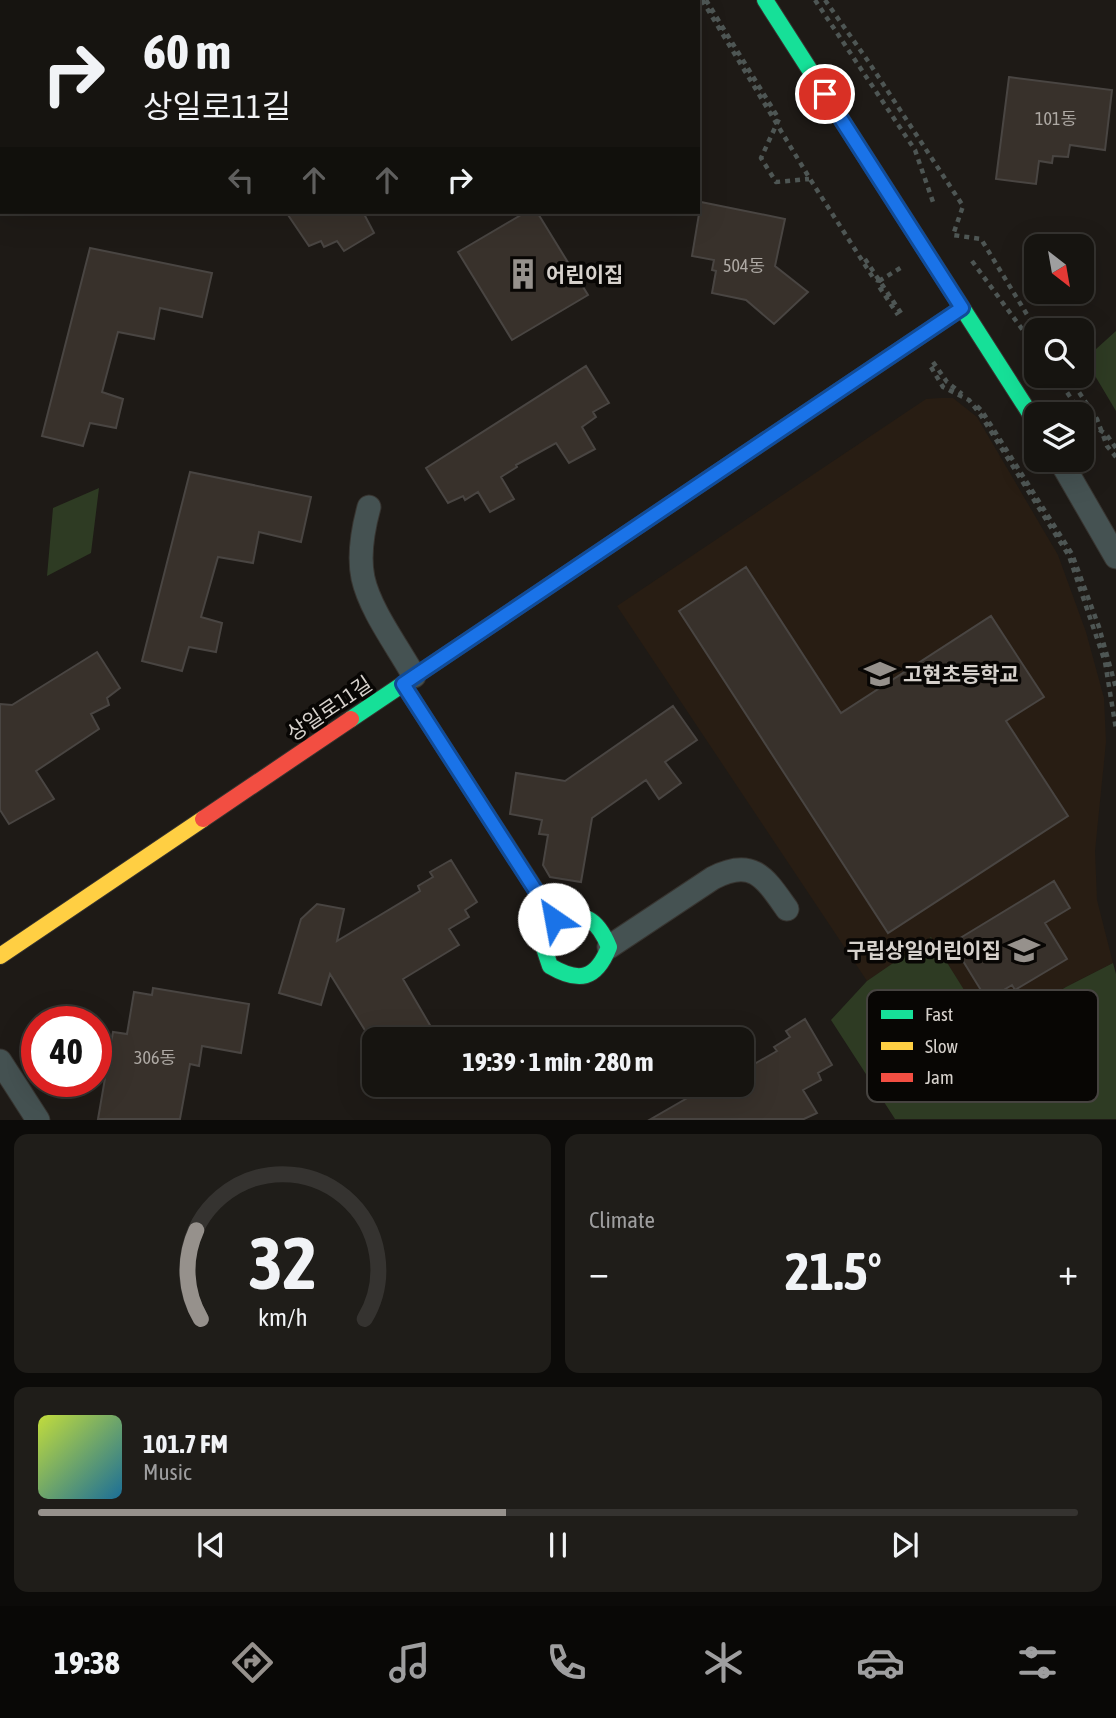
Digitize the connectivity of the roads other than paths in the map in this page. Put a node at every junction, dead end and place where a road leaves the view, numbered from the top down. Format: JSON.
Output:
{"nodes":[{"id":1,"x":765,"y":0,"type":"edge"},
{"id":2,"x":962,"y":308,"type":"junction"},
{"id":3,"x":1024,"y":404,"type":"edge"},
{"id":4,"x":1067,"y":472,"type":"edge"},
{"id":5,"x":369,"y":507,"type":"dead end"},
{"id":6,"x":1116,"y":557,"type":"edge"},
{"id":7,"x":409,"y":680,"type":"junction"},
{"id":8,"x":788,"y":909,"type":"dead end"},
{"id":9,"x":554,"y":919,"type":"junction"},
{"id":10,"x":610,"y":947,"type":"junction"},
{"id":11,"x":0,"y":956,"type":"edge"},
{"id":12,"x":0,"y":1060,"type":"edge"},
{"id":13,"x":38,"y":1119,"type":"edge"}],
"edges":[{"from":1,"to":2,"type":"street"},
{"from":2,"to":3,"type":"street"},
{"from":2,"to":7,"type":"street","name":"상일로11길"},
{"from":4,"to":6,"type":"street"},
{"from":5,"to":7,"type":"street"},
{"from":7,"to":9,"type":"street"},
{"from":7,"to":11,"type":"street","name":"상일로11길"},
{"from":8,"to":10,"type":"street"},
{"from":9,"to":10,"type":"street"},
{"from":9,"to":10,"type":"street"},
{"from":12,"to":13,"type":"street"}]}
